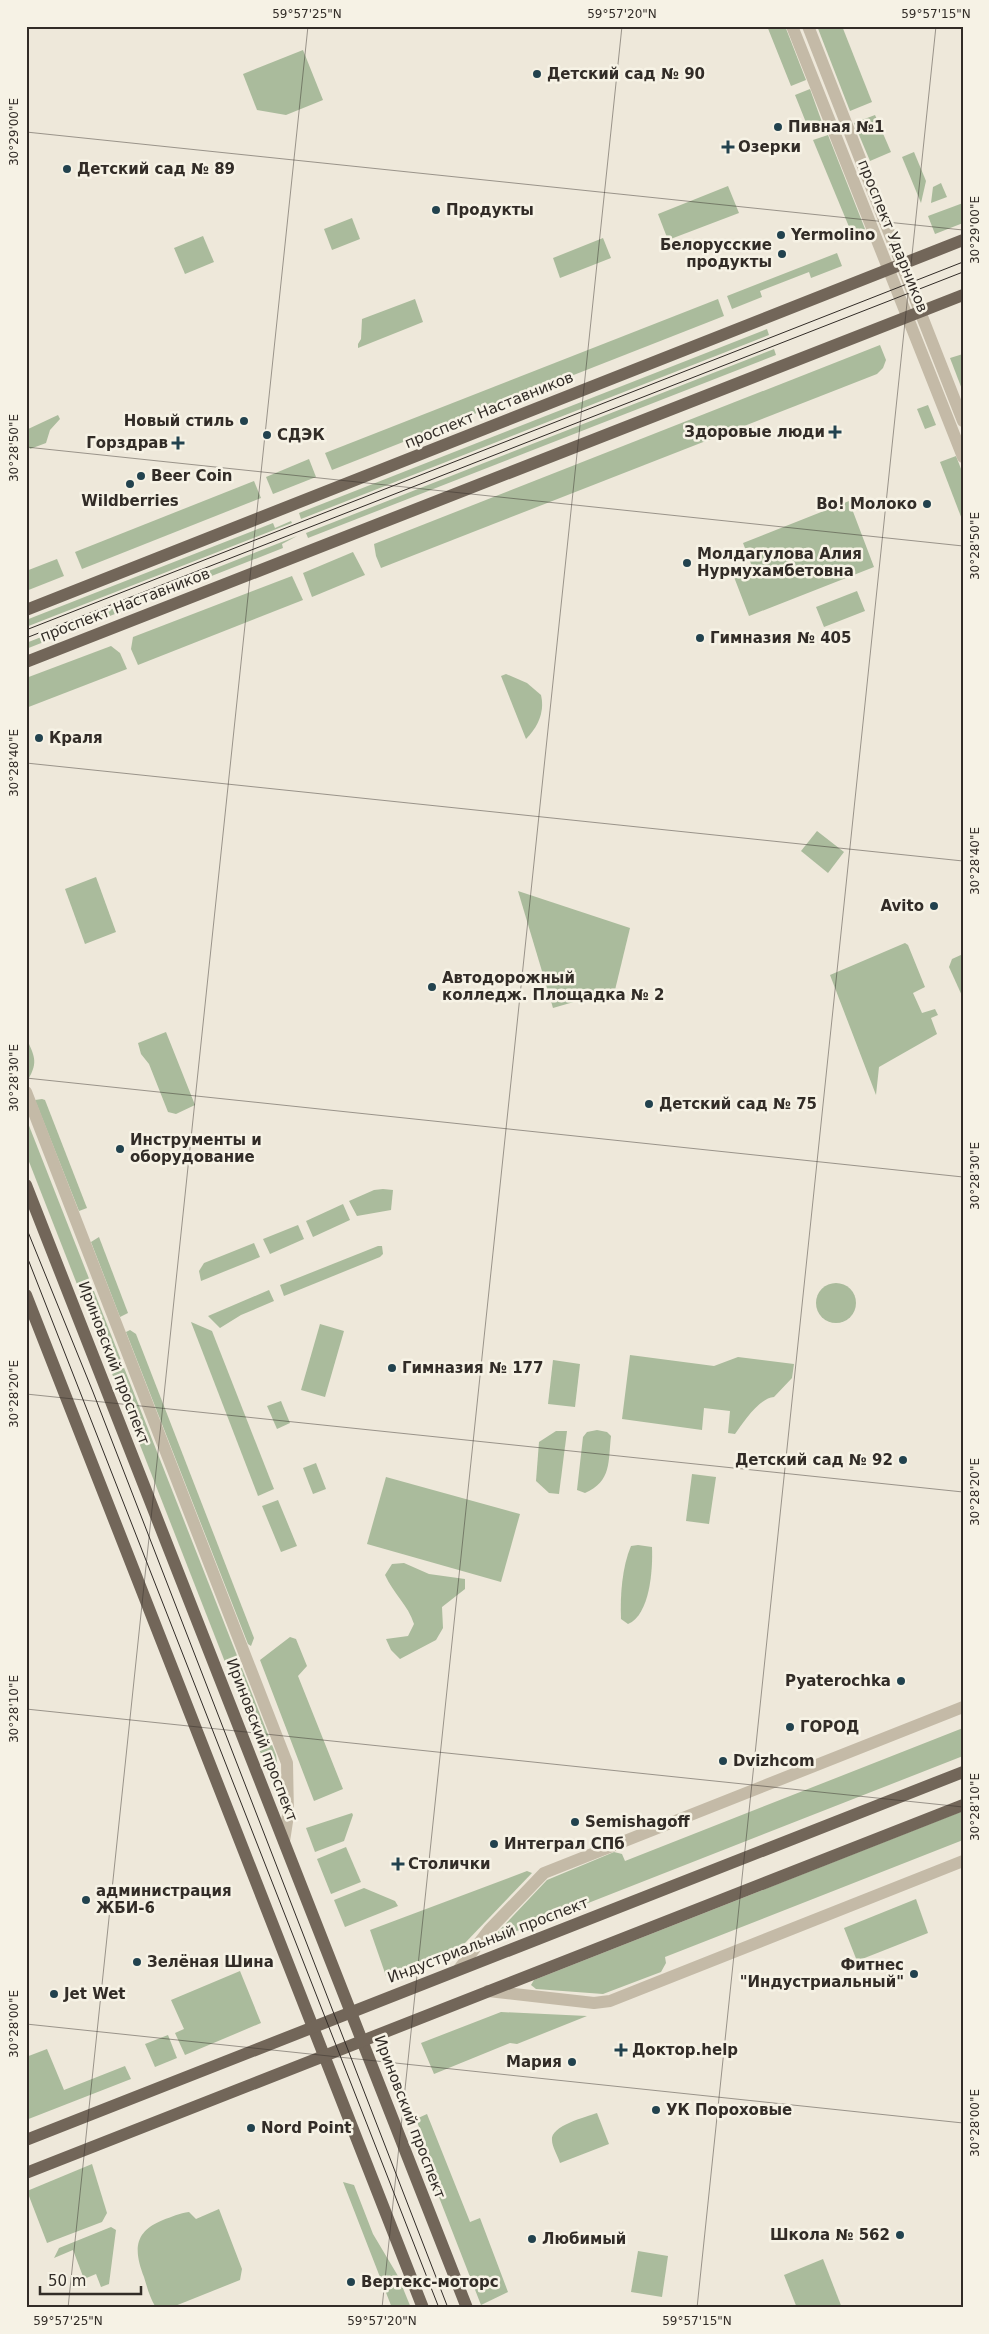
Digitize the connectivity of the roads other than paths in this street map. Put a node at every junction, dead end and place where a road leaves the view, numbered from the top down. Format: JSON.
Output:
{"nodes":[{"id":1,"x":792,"y":26,"type":"edge"},
{"id":2,"x":808,"y":26,"type":"edge"},
{"id":3,"x":963,"y":240,"type":"edge"},
{"id":4,"x":901,"y":265,"type":"junction"},
{"id":5,"x":889,"y":270,"type":"junction"},
{"id":6,"x":963,"y":295,"type":"edge"},
{"id":7,"x":920,"y":312,"type":"junction"},
{"id":8,"x":907,"y":317,"type":"junction"},
{"id":9,"x":963,"y":421,"type":"edge"},
{"id":10,"x":963,"y":457,"type":"edge"},
{"id":11,"x":26,"y":610,"type":"edge"},
{"id":12,"x":26,"y":662,"type":"edge"},
{"id":13,"x":26,"y":1092,"type":"edge"},
{"id":14,"x":26,"y":1185,"type":"edge"},
{"id":15,"x":26,"y":1295,"type":"edge"},
{"id":16,"x":963,"y":1707,"type":"edge"},
{"id":17,"x":963,"y":1772,"type":"edge"},
{"id":18,"x":963,"y":1805,"type":"edge"},
{"id":19,"x":284,"y":1841,"type":"junction"},
{"id":20,"x":963,"y":1861,"type":"edge"},
{"id":21,"x":459,"y":1969,"type":"junction"},
{"id":22,"x":488,"y":1991,"type":"junction"},
{"id":23,"x":351,"y":2013,"type":"junction"},
{"id":24,"x":314,"y":2027,"type":"junction"},
{"id":25,"x":362,"y":2040,"type":"junction"},
{"id":26,"x":324,"y":2055,"type":"junction"},
{"id":27,"x":26,"y":2140,"type":"edge"},
{"id":28,"x":26,"y":2173,"type":"edge"},
{"id":29,"x":423,"y":2308,"type":"edge"},
{"id":30,"x":467,"y":2308,"type":"edge"}],
"edges":[{"from":1,"to":5,"type":"street","name":"проспект Ударников"},
{"from":2,"to":4,"type":"street","name":"проспект Ударников"},
{"from":3,"to":4,"type":"main road","name":"проспект Наставников"},
{"from":4,"to":5,"type":"main road","name":"проспект Наставников"},
{"from":4,"to":7,"type":"street","name":"проспект Ударников"},
{"from":5,"to":8,"type":"street","name":"проспект Ударников"},
{"from":5,"to":11,"type":"main road","name":"проспект Наставников"},
{"from":6,"to":7,"type":"main road","name":"проспект Наставников"},
{"from":7,"to":8,"type":"main road","name":"проспект Наставников"},
{"from":7,"to":9,"type":"street","name":"проспект Ударников"},
{"from":8,"to":10,"type":"street","name":"проспект Ударников"},
{"from":8,"to":12,"type":"main road","name":"проспект Наставников"},
{"from":13,"to":19,"type":"street"},
{"from":14,"to":19,"type":"main road","name":"Ириновский проспект"},
{"from":15,"to":24,"type":"main road"},
{"from":16,"to":21,"type":"street"},
{"from":17,"to":21,"type":"main road","name":"Индустриальный проспект"},
{"from":18,"to":22,"type":"main road"},
{"from":19,"to":23,"type":"main road","name":"Ириновский проспект"},
{"from":20,"to":22,"type":"street"},
{"from":21,"to":23,"type":"main road","name":"Индустриальный проспект"},
{"from":22,"to":25,"type":"main road"},
{"from":23,"to":24,"type":"main road","name":"Индустриальный проспект"},
{"from":23,"to":25,"type":"main road","name":"Ириновский проспект"},
{"from":24,"to":26,"type":"main road"},
{"from":24,"to":27,"type":"main road","name":"Индустриальный проспект"},
{"from":25,"to":26,"type":"main road"},
{"from":25,"to":30,"type":"main road","name":"Ириновский проспект"},
{"from":26,"to":28,"type":"main road"},
{"from":26,"to":29,"type":"main road"}]}
